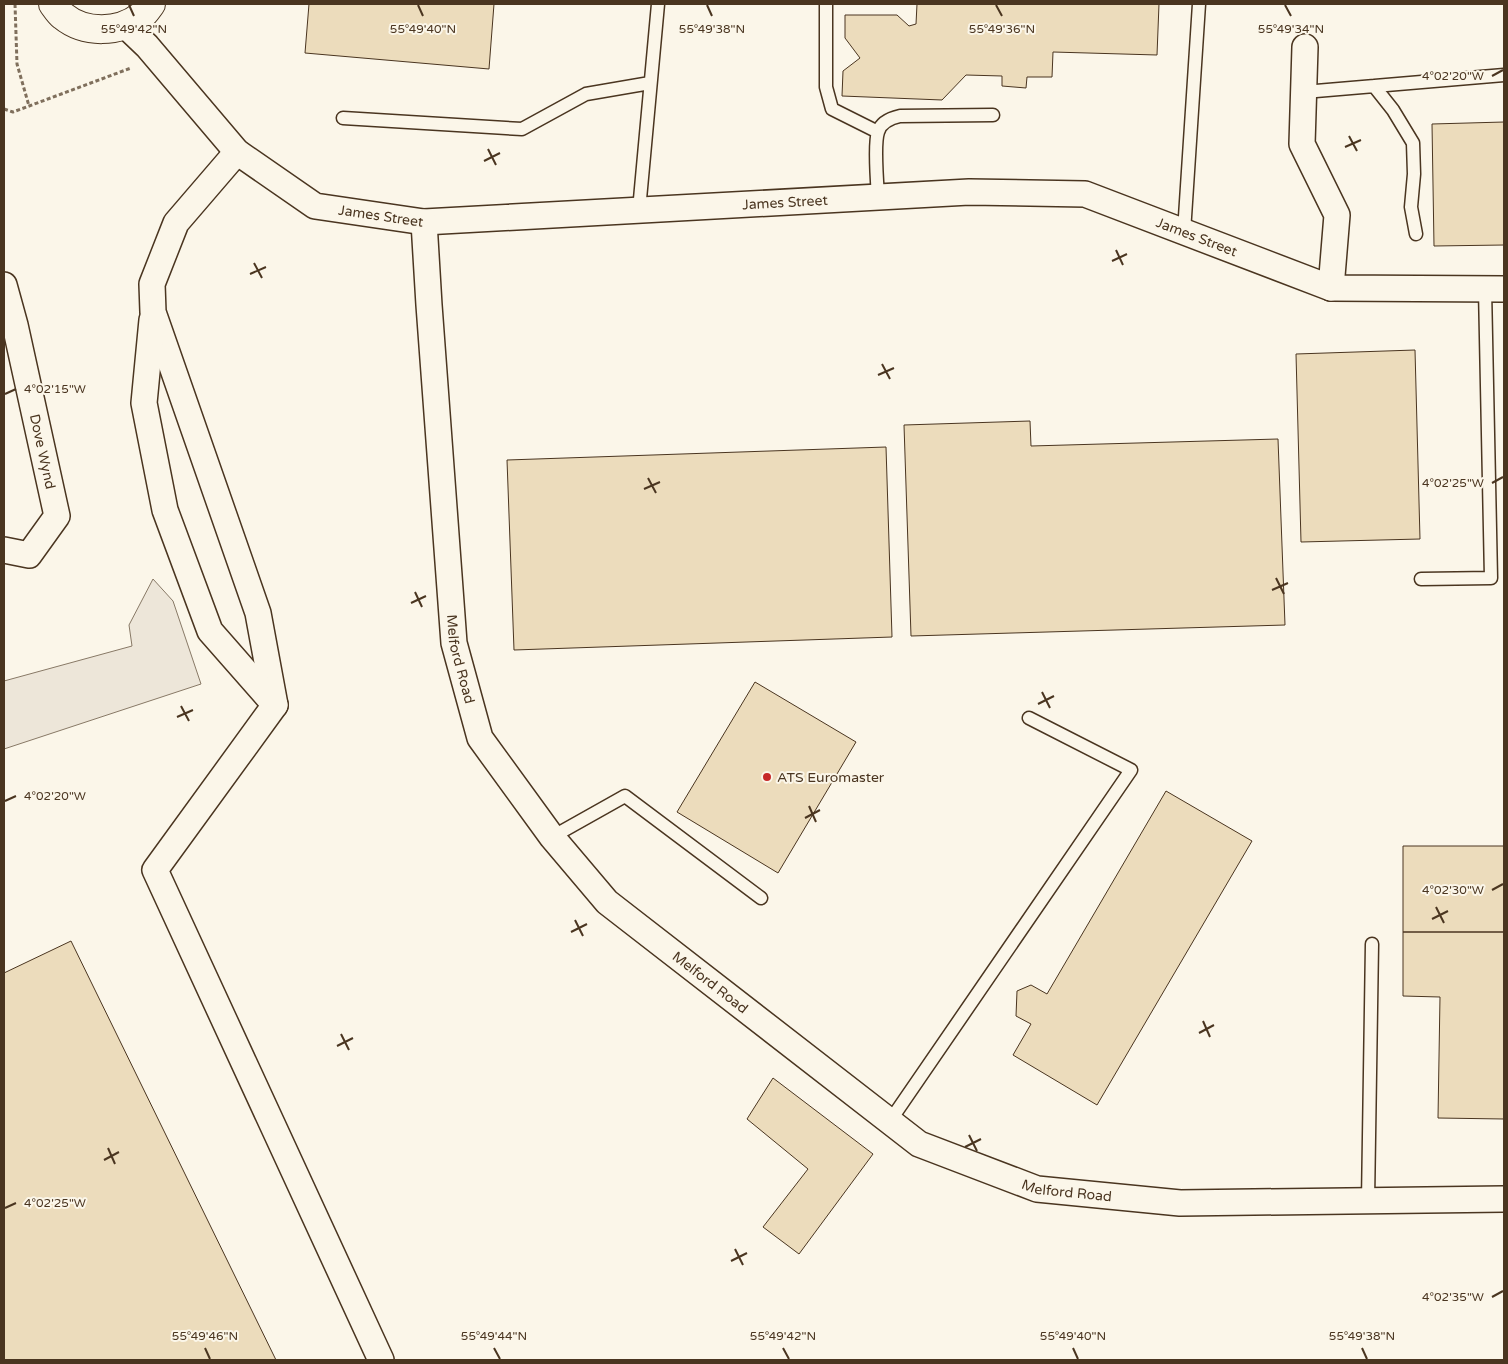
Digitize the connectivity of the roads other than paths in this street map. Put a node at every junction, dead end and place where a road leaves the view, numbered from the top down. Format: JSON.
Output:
{"nodes":[{"id":1,"x":53,"y":4,"type":"edge"},
{"id":2,"x":151,"y":4,"type":"edge"},
{"id":3,"x":658,"y":4,"type":"edge"},
{"id":4,"x":826,"y":4,"type":"edge"},
{"id":5,"x":1198,"y":4,"type":"edge"},
{"id":6,"x":125,"y":25,"type":"junction"},
{"id":7,"x":1305,"y":47,"type":"dead end"},
{"id":8,"x":1504,"y":75,"type":"edge"},
{"id":9,"x":650,"y":83,"type":"junction"},
{"id":10,"x":1374,"y":86,"type":"junction"},
{"id":11,"x":1304,"y":92,"type":"junction"},
{"id":12,"x":993,"y":115,"type":"dead end"},
{"id":13,"x":342,"y":118,"type":"dead end"},
{"id":14,"x":878,"y":132,"type":"junction"},
{"id":15,"x":237,"y":152,"type":"junction"},
{"id":16,"x":878,"y":196,"type":"junction"},
{"id":17,"x":639,"y":210,"type":"junction"},
{"id":18,"x":424,"y":222,"type":"junction"},
{"id":19,"x":1184,"y":232,"type":"junction"},
{"id":20,"x":1416,"y":234,"type":"dead end"},
{"id":21,"x":4,"y":286,"type":"edge"},
{"id":22,"x":1331,"y":288,"type":"junction"},
{"id":23,"x":1495,"y":289,"type":"edge"},
{"id":24,"x":153,"y":312,"type":"junction"},
{"id":25,"x":4,"y":550,"type":"edge"},
{"id":26,"x":1421,"y":579,"type":"dead end"},
{"id":27,"x":275,"y":705,"type":"junction"},
{"id":28,"x":1029,"y":718,"type":"dead end"},
{"id":29,"x":552,"y":837,"type":"junction"},
{"id":30,"x":762,"y":898,"type":"dead end"},
{"id":31,"x":1372,"y":944,"type":"dead end"},
{"id":32,"x":890,"y":1121,"type":"junction"},
{"id":33,"x":1504,"y":1199,"type":"edge"},
{"id":34,"x":1368,"y":1200,"type":"junction"},
{"id":35,"x":382,"y":1360,"type":"edge"}],
"edges":[{"from":1,"to":6,"type":"street"},
{"from":2,"to":6,"type":"street"},
{"from":3,"to":9,"type":"lane"},
{"from":4,"to":14,"type":"lane"},
{"from":5,"to":19,"type":"lane"},
{"from":6,"to":15,"type":"street","name":"James Street"},
{"from":7,"to":11,"type":"street"},
{"from":8,"to":10,"type":"lane"},
{"from":9,"to":13,"type":"lane"},
{"from":9,"to":17,"type":"lane"},
{"from":10,"to":11,"type":"lane"},
{"from":10,"to":20,"type":"lane"},
{"from":11,"to":22,"type":"street"},
{"from":12,"to":14,"type":"lane"},
{"from":14,"to":16,"type":"lane"},
{"from":15,"to":18,"type":"street","name":"James Street"},
{"from":15,"to":24,"type":"street"},
{"from":16,"to":17,"type":"street","name":"James Street"},
{"from":16,"to":19,"type":"street","name":"James Street"},
{"from":17,"to":18,"type":"street","name":"James Street"},
{"from":18,"to":29,"type":"street","name":"Melford Road"},
{"from":19,"to":22,"type":"street","name":"James Street"},
{"from":21,"to":25,"type":"street","name":"Dove Wynd"},
{"from":22,"to":23,"type":"street","name":"James Street"},
{"from":23,"to":26,"type":"lane"},
{"from":24,"to":27,"type":"street"},
{"from":24,"to":27,"type":"street"},
{"from":27,"to":35,"type":"street"},
{"from":28,"to":32,"type":"lane"},
{"from":29,"to":30,"type":"lane"},
{"from":29,"to":32,"type":"street","name":"Melford Road"},
{"from":31,"to":34,"type":"lane"},
{"from":32,"to":34,"type":"street","name":"Melford Road"},
{"from":33,"to":34,"type":"street","name":"Melford Road"}]}
